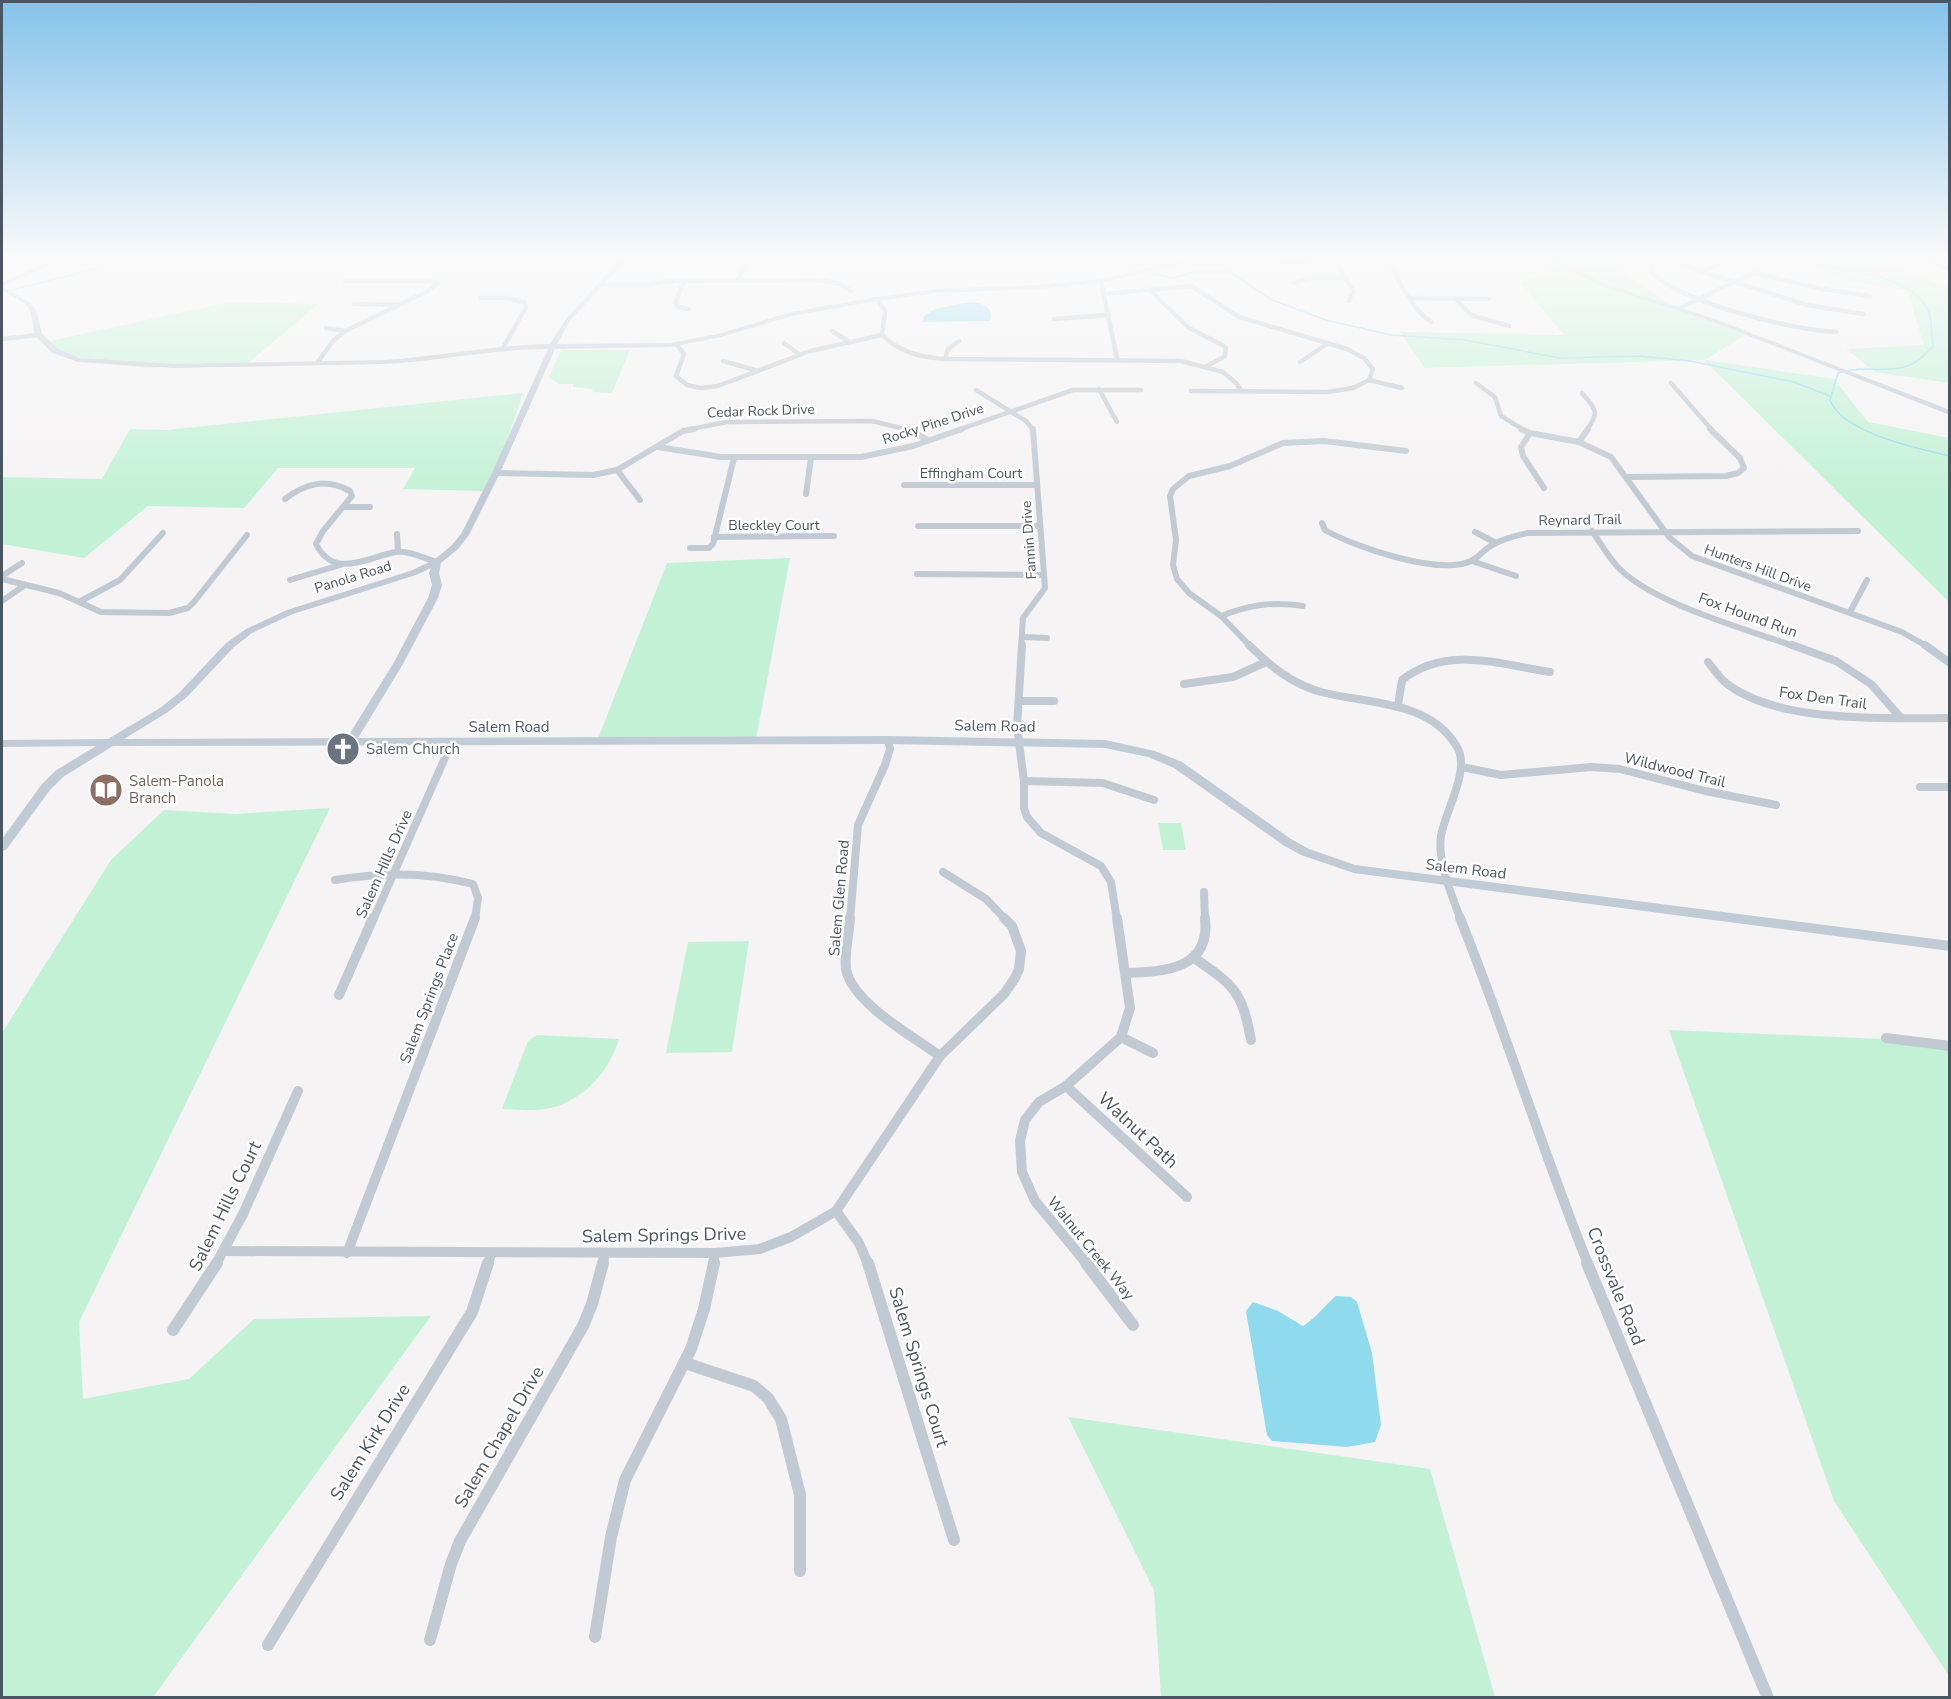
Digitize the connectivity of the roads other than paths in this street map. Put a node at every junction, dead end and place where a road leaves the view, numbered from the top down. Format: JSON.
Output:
{"nodes":[{"id":1,"x":18,"y":337,"type":"edge"},
{"id":2,"x":42,"y":337,"type":"edge"},
{"id":3,"x":337,"y":337,"type":"edge"},
{"id":4,"x":509,"y":337,"type":"edge"},
{"id":5,"x":553,"y":337,"type":"edge"},
{"id":6,"x":557,"y":337,"type":"edge"},
{"id":7,"x":712,"y":337,"type":"edge"},
{"id":8,"x":842,"y":337,"type":"edge"},
{"id":9,"x":869,"y":337,"type":"edge"},
{"id":10,"x":885,"y":337,"type":"edge"},
{"id":11,"x":1113,"y":337,"type":"edge"},
{"id":12,"x":1210,"y":337,"type":"edge"},
{"id":13,"x":1305,"y":337,"type":"edge"},
{"id":14,"x":1755,"y":337,"type":"edge"},
{"id":15,"x":2,"y":339,"type":"edge"},
{"id":16,"x":848,"y":341,"type":"junction"},
{"id":17,"x":959,"y":341,"type":"dead end"},
{"id":18,"x":784,"y":343,"type":"dead end"},
{"id":19,"x":676,"y":344,"type":"junction"},
{"id":20,"x":1327,"y":344,"type":"junction"},
{"id":21,"x":554,"y":346,"type":"junction"},
{"id":22,"x":524,"y":347,"type":"junction"},
{"id":23,"x":1060,"y":347,"type":"dead end"},
{"id":24,"x":503,"y":348,"type":"junction"},
{"id":25,"x":799,"y":354,"type":"junction"},
{"id":26,"x":548,"y":357,"type":"junction"},
{"id":27,"x":1061,"y":358,"type":"junction"},
{"id":28,"x":945,"y":359,"type":"junction"},
{"id":29,"x":1117,"y":359,"type":"junction"},
{"id":30,"x":723,"y":361,"type":"dead end"},
{"id":31,"x":1300,"y":362,"type":"dead end"},
{"id":32,"x":317,"y":363,"type":"junction"},
{"id":33,"x":1207,"y":366,"type":"junction"},
{"id":34,"x":758,"y":371,"type":"junction"},
{"id":35,"x":1369,"y":380,"type":"junction"},
{"id":36,"x":1476,"y":383,"type":"dead end"},
{"id":37,"x":1671,"y":383,"type":"dead end"},
{"id":38,"x":1402,"y":388,"type":"dead end"},
{"id":39,"x":1099,"y":389,"type":"junction"},
{"id":40,"x":976,"y":390,"type":"dead end"},
{"id":41,"x":1141,"y":390,"type":"dead end"},
{"id":42,"x":1241,"y":390,"type":"junction"},
{"id":43,"x":1191,"y":391,"type":"dead end"},
{"id":44,"x":1582,"y":393,"type":"dead end"},
{"id":45,"x":1011,"y":411,"type":"junction"},
{"id":46,"x":1950,"y":413,"type":"edge"},
{"id":47,"x":1117,"y":422,"type":"dead end"},
{"id":48,"x":1530,"y":433,"type":"junction"},
{"id":49,"x":928,"y":440,"type":"junction"},
{"id":50,"x":1579,"y":441,"type":"junction"},
{"id":51,"x":658,"y":447,"type":"junction"},
{"id":52,"x":1406,"y":451,"type":"dead end"},
{"id":53,"x":734,"y":458,"type":"junction"},
{"id":54,"x":811,"y":458,"type":"junction"},
{"id":55,"x":617,"y":470,"type":"junction"},
{"id":56,"x":496,"y":473,"type":"junction"},
{"id":57,"x":1627,"y":477,"type":"junction"},
{"id":58,"x":904,"y":485,"type":"dead end"},
{"id":59,"x":1037,"y":485,"type":"junction"},
{"id":60,"x":1544,"y":488,"type":"dead end"},
{"id":61,"x":806,"y":494,"type":"dead end"},
{"id":62,"x":285,"y":499,"type":"dead end"},
{"id":63,"x":640,"y":500,"type":"dead end"},
{"id":64,"x":345,"y":507,"type":"junction"},
{"id":65,"x":370,"y":507,"type":"dead end"},
{"id":66,"x":1322,"y":523,"type":"dead end"},
{"id":67,"x":918,"y":526,"type":"dead end"},
{"id":68,"x":1040,"y":526,"type":"junction"},
{"id":69,"x":1592,"y":531,"type":"junction"},
{"id":70,"x":1664,"y":531,"type":"junction"},
{"id":71,"x":1858,"y":531,"type":"dead end"},
{"id":72,"x":1475,"y":532,"type":"dead end"},
{"id":73,"x":163,"y":533,"type":"dead end"},
{"id":74,"x":397,"y":534,"type":"dead end"},
{"id":75,"x":247,"y":535,"type":"dead end"},
{"id":76,"x":834,"y":536,"type":"dead end"},
{"id":77,"x":714,"y":537,"type":"junction"},
{"id":78,"x":1496,"y":543,"type":"junction"},
{"id":79,"x":690,"y":549,"type":"dead end"},
{"id":80,"x":398,"y":551,"type":"junction"},
{"id":81,"x":1472,"y":561,"type":"junction"},
{"id":82,"x":22,"y":562,"type":"dead end"},
{"id":83,"x":341,"y":565,"type":"junction"},
{"id":84,"x":435,"y":568,"type":"junction"},
{"id":85,"x":917,"y":574,"type":"dead end"},
{"id":86,"x":1044,"y":574,"type":"junction"},
{"id":87,"x":1516,"y":576,"type":"dead end"},
{"id":88,"x":2,"y":578,"type":"edge"},
{"id":89,"x":290,"y":580,"type":"dead end"},
{"id":90,"x":1867,"y":580,"type":"dead end"},
{"id":91,"x":25,"y":585,"type":"junction"},
{"id":92,"x":2,"y":601,"type":"edge"},
{"id":93,"x":79,"y":602,"type":"junction"},
{"id":94,"x":1303,"y":606,"type":"dead end"},
{"id":95,"x":1850,"y":612,"type":"junction"},
{"id":96,"x":1221,"y":616,"type":"junction"},
{"id":97,"x":1023,"y":637,"type":"junction"},
{"id":98,"x":1047,"y":638,"type":"dead end"},
{"id":99,"x":1266,"y":662,"type":"junction"},
{"id":100,"x":1708,"y":662,"type":"dead end"},
{"id":101,"x":1950,"y":663,"type":"edge"},
{"id":102,"x":1550,"y":672,"type":"dead end"},
{"id":103,"x":1184,"y":684,"type":"dead end"},
{"id":104,"x":1018,"y":701,"type":"junction"},
{"id":105,"x":1054,"y":701,"type":"dead end"},
{"id":106,"x":1398,"y":705,"type":"junction"},
{"id":107,"x":1902,"y":718,"type":"junction"},
{"id":108,"x":1950,"y":718,"type":"edge"},
{"id":109,"x":888,"y":740,"type":"junction"},
{"id":110,"x":351,"y":741,"type":"junction"},
{"id":111,"x":452,"y":742,"type":"junction"},
{"id":112,"x":1019,"y":742,"type":"junction"},
{"id":113,"x":2,"y":743,"type":"edge"},
{"id":114,"x":107,"y":743,"type":"junction"},
{"id":115,"x":1462,"y":767,"type":"junction"},
{"id":116,"x":1024,"y":781,"type":"junction"},
{"id":117,"x":1920,"y":787,"type":"dead end"},
{"id":118,"x":1950,"y":787,"type":"edge"},
{"id":119,"x":1154,"y":800,"type":"dead end"},
{"id":120,"x":1776,"y":805,"type":"dead end"},
{"id":121,"x":2,"y":847,"type":"edge"},
{"id":122,"x":943,"y":872,"type":"dead end"},
{"id":123,"x":394,"y":876,"type":"junction"},
{"id":124,"x":335,"y":879,"type":"dead end"},
{"id":125,"x":1446,"y":882,"type":"junction"},
{"id":126,"x":1204,"y":892,"type":"dead end"},
{"id":127,"x":1950,"y":946,"type":"edge"},
{"id":128,"x":1194,"y":958,"type":"junction"},
{"id":129,"x":1126,"y":973,"type":"junction"},
{"id":130,"x":339,"y":995,"type":"dead end"},
{"id":131,"x":1121,"y":1037,"type":"junction"},
{"id":132,"x":1886,"y":1038,"type":"dead end"},
{"id":133,"x":1251,"y":1040,"type":"dead end"},
{"id":134,"x":1950,"y":1046,"type":"edge"},
{"id":135,"x":1153,"y":1053,"type":"dead end"},
{"id":136,"x":940,"y":1056,"type":"junction"},
{"id":137,"x":1066,"y":1086,"type":"junction"},
{"id":138,"x":298,"y":1091,"type":"dead end"},
{"id":139,"x":1187,"y":1197,"type":"dead end"},
{"id":140,"x":836,"y":1211,"type":"junction"},
{"id":141,"x":225,"y":1251,"type":"junction"},
{"id":142,"x":347,"y":1253,"type":"junction"},
{"id":143,"x":715,"y":1253,"type":"junction"},
{"id":144,"x":491,"y":1254,"type":"junction"},
{"id":145,"x":605,"y":1254,"type":"junction"},
{"id":146,"x":1133,"y":1325,"type":"dead end"},
{"id":147,"x":173,"y":1330,"type":"dead end"},
{"id":148,"x":685,"y":1363,"type":"junction"},
{"id":149,"x":954,"y":1540,"type":"dead end"},
{"id":150,"x":800,"y":1571,"type":"dead end"},
{"id":151,"x":595,"y":1637,"type":"dead end"},
{"id":152,"x":430,"y":1640,"type":"dead end"},
{"id":153,"x":268,"y":1645,"type":"dead end"},
{"id":154,"x":1767,"y":1698,"type":"edge"}],
"edges":[{"from":1,"to":15,"type":"street"},
{"from":2,"to":32,"type":"street"},
{"from":3,"to":32,"type":"street"},
{"from":4,"to":24,"type":"street"},
{"from":5,"to":22,"type":"street"},
{"from":6,"to":21,"type":"street"},
{"from":7,"to":19,"type":"street"},
{"from":8,"to":16,"type":"street"},
{"from":9,"to":16,"type":"street"},
{"from":10,"to":28,"type":"street"},
{"from":11,"to":29,"type":"street"},
{"from":12,"to":33,"type":"street"},
{"from":13,"to":20,"type":"street"},
{"from":14,"to":46,"type":"street"},
{"from":16,"to":25,"type":"street"},
{"from":17,"to":28,"type":"street"},
{"from":18,"to":25,"type":"street"},
{"from":19,"to":21,"type":"street"},
{"from":19,"to":34,"type":"street"},
{"from":20,"to":31,"type":"street"},
{"from":20,"to":35,"type":"street"},
{"from":21,"to":22,"type":"street"},
{"from":21,"to":26,"type":"street"},
{"from":22,"to":24,"type":"street"},
{"from":22,"to":26,"type":"street"},
{"from":23,"to":27,"type":"street"},
{"from":24,"to":32,"type":"street"},
{"from":25,"to":34,"type":"street"},
{"from":26,"to":56,"type":"street"},
{"from":27,"to":28,"type":"street"},
{"from":27,"to":29,"type":"street"},
{"from":29,"to":33,"type":"street"},
{"from":30,"to":34,"type":"street"},
{"from":33,"to":42,"type":"street"},
{"from":35,"to":38,"type":"street"},
{"from":35,"to":42,"type":"street"},
{"from":36,"to":48,"type":"street","name":"Hunters Hill Drive"},
{"from":37,"to":57,"type":"street"},
{"from":39,"to":41,"type":"street","name":"Rocky Pine Drive"},
{"from":39,"to":45,"type":"street","name":"Rocky Pine Drive"},
{"from":39,"to":47,"type":"street"},
{"from":40,"to":45,"type":"street","name":"Fannin Drive"},
{"from":42,"to":43,"type":"street"},
{"from":44,"to":50,"type":"street"},
{"from":45,"to":49,"type":"street","name":"Rocky Pine Drive"},
{"from":45,"to":59,"type":"street","name":"Fannin Drive"},
{"from":48,"to":50,"type":"street","name":"Hunters Hill Drive"},
{"from":48,"to":60,"type":"street"},
{"from":49,"to":51,"type":"street","name":"Cedar Rock Drive"},
{"from":49,"to":54,"type":"street","name":"Rocky Pine Drive"},
{"from":50,"to":57,"type":"street","name":"Hunters Hill Drive"},
{"from":51,"to":53,"type":"street","name":"Rocky Pine Drive"},
{"from":51,"to":55,"type":"street","name":"Cedar Rock Drive"},
{"from":52,"to":96,"type":"street"},
{"from":53,"to":54,"type":"street","name":"Rocky Pine Drive"},
{"from":53,"to":77,"type":"street"},
{"from":54,"to":61,"type":"street"},
{"from":55,"to":56,"type":"street","name":"Cedar Rock Drive"},
{"from":55,"to":63,"type":"street"},
{"from":56,"to":84,"type":"street"},
{"from":57,"to":70,"type":"street","name":"Hunters Hill Drive"},
{"from":58,"to":59,"type":"street","name":"Effingham Court"},
{"from":59,"to":68,"type":"street","name":"Fannin Drive"},
{"from":62,"to":64,"type":"street"},
{"from":64,"to":65,"type":"street"},
{"from":64,"to":83,"type":"street"},
{"from":66,"to":81,"type":"street","name":"Reynard Trail"},
{"from":67,"to":68,"type":"street"},
{"from":68,"to":86,"type":"street","name":"Fannin Drive"},
{"from":69,"to":70,"type":"street","name":"Reynard Trail"},
{"from":69,"to":78,"type":"street","name":"Reynard Trail"},
{"from":69,"to":107,"type":"street","name":"Fox Hound Run"},
{"from":70,"to":71,"type":"street","name":"Reynard Trail"},
{"from":70,"to":95,"type":"street","name":"Hunters Hill Drive"},
{"from":72,"to":78,"type":"street"},
{"from":73,"to":93,"type":"street"},
{"from":74,"to":80,"type":"street"},
{"from":75,"to":93,"type":"street"},
{"from":76,"to":77,"type":"street","name":"Bleckley Court"},
{"from":77,"to":79,"type":"street"},
{"from":78,"to":81,"type":"street","name":"Reynard Trail"},
{"from":80,"to":83,"type":"street"},
{"from":80,"to":84,"type":"street"},
{"from":81,"to":87,"type":"street"},
{"from":82,"to":88,"type":"street"},
{"from":83,"to":89,"type":"street"},
{"from":84,"to":110,"type":"street"},
{"from":84,"to":114,"type":"street","name":"Panola Road"},
{"from":85,"to":86,"type":"street"},
{"from":86,"to":97,"type":"street","name":"Fannin Drive"},
{"from":88,"to":91,"type":"street"},
{"from":90,"to":95,"type":"street"},
{"from":91,"to":92,"type":"street"},
{"from":91,"to":93,"type":"street"},
{"from":94,"to":96,"type":"street"},
{"from":95,"to":101,"type":"street","name":"Hunters Hill Drive"},
{"from":96,"to":99,"type":"street"},
{"from":97,"to":98,"type":"street"},
{"from":97,"to":104,"type":"street","name":"Fannin Drive"},
{"from":99,"to":103,"type":"street"},
{"from":99,"to":106,"type":"street"},
{"from":100,"to":107,"type":"street","name":"Fox Den Trail"},
{"from":102,"to":106,"type":"street"},
{"from":104,"to":105,"type":"street"},
{"from":104,"to":112,"type":"street","name":"Fannin Drive"},
{"from":106,"to":115,"type":"street"},
{"from":107,"to":108,"type":"street","name":"Fox Den Trail"},
{"from":109,"to":111,"type":"street","name":"Salem Road"},
{"from":109,"to":112,"type":"street","name":"Salem Road"},
{"from":109,"to":136,"type":"street","name":"Salem Glen Road"},
{"from":110,"to":111,"type":"street","name":"Salem Road"},
{"from":110,"to":114,"type":"street","name":"Salem Road"},
{"from":111,"to":123,"type":"street","name":"Salem Hills Drive"},
{"from":112,"to":116,"type":"street"},
{"from":112,"to":125,"type":"street","name":"Salem Road"},
{"from":113,"to":114,"type":"street","name":"Salem Road"},
{"from":114,"to":121,"type":"street","name":"Panola Road"},
{"from":115,"to":120,"type":"street","name":"Wildwood Trail"},
{"from":115,"to":125,"type":"street","name":"Crossvale Road"},
{"from":116,"to":119,"type":"street"},
{"from":116,"to":129,"type":"street"},
{"from":117,"to":118,"type":"street"},
{"from":122,"to":136,"type":"street","name":"Salem Springs Drive"},
{"from":123,"to":124,"type":"street","name":"Salem Springs Place"},
{"from":123,"to":130,"type":"street","name":"Salem Hills Drive"},
{"from":123,"to":142,"type":"street","name":"Salem Springs Place"},
{"from":125,"to":127,"type":"street","name":"Salem Road"},
{"from":125,"to":154,"type":"street","name":"Crossvale Road"},
{"from":126,"to":128,"type":"street"},
{"from":128,"to":129,"type":"street"},
{"from":128,"to":133,"type":"street"},
{"from":129,"to":131,"type":"street"},
{"from":131,"to":135,"type":"street"},
{"from":131,"to":137,"type":"street","name":"Walnut Creek Way"},
{"from":132,"to":134,"type":"street"},
{"from":136,"to":140,"type":"street","name":"Salem Springs Drive"},
{"from":137,"to":139,"type":"street","name":"Walnut Path"},
{"from":137,"to":146,"type":"street","name":"Walnut Creek Way"},
{"from":138,"to":141,"type":"street","name":"Salem Hills Court"},
{"from":140,"to":143,"type":"street","name":"Salem Springs Drive"},
{"from":140,"to":149,"type":"street","name":"Salem Springs Court"},
{"from":141,"to":142,"type":"street","name":"Salem Springs Drive"},
{"from":141,"to":147,"type":"street","name":"Salem Hills Court"},
{"from":142,"to":144,"type":"street","name":"Salem Springs Drive"},
{"from":143,"to":145,"type":"street","name":"Salem Springs Drive"},
{"from":143,"to":148,"type":"street"},
{"from":144,"to":145,"type":"street","name":"Salem Springs Drive"},
{"from":144,"to":153,"type":"street","name":"Salem Kirk Drive"},
{"from":145,"to":152,"type":"street","name":"Salem Chapel Drive"},
{"from":148,"to":150,"type":"street"},
{"from":148,"to":151,"type":"street"}]}
